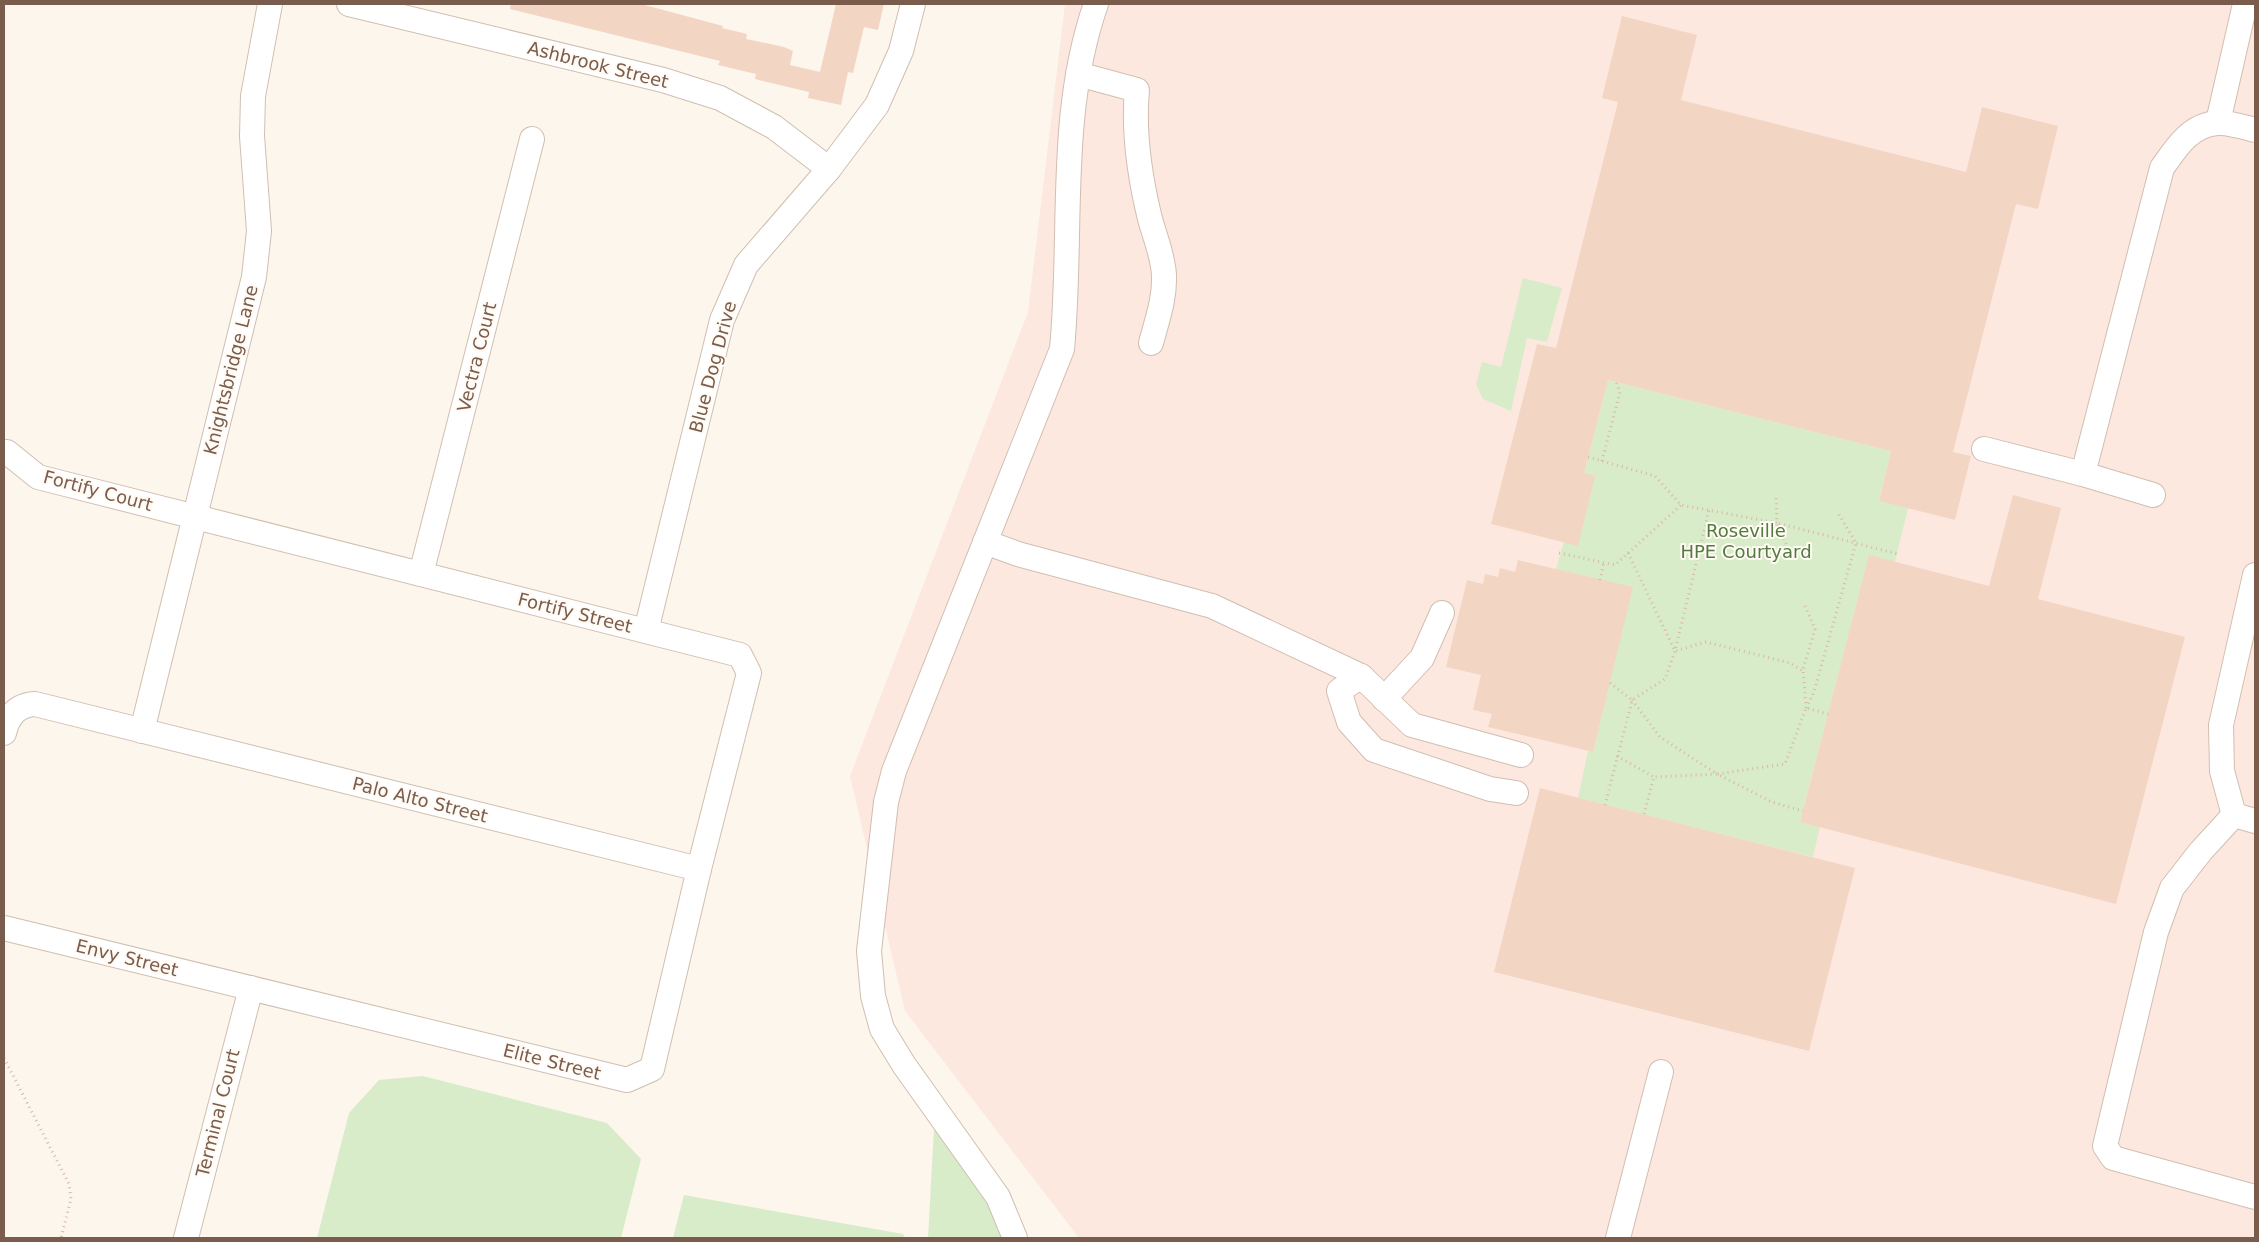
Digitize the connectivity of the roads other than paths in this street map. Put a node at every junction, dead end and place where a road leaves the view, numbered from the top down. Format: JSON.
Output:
{"nodes":[{"id":1,"x":270,"y":4,"type":"edge"},
{"id":2,"x":349,"y":4,"type":"edge"},
{"id":3,"x":913,"y":4,"type":"edge"},
{"id":4,"x":1096,"y":4,"type":"edge"},
{"id":5,"x":2246,"y":4,"type":"edge"},
{"id":6,"x":1078,"y":74,"type":"junction"},
{"id":7,"x":2218,"y":122,"type":"junction"},
{"id":8,"x":2255,"y":130,"type":"edge"},
{"id":9,"x":532,"y":139,"type":"dead end"},
{"id":10,"x":829,"y":169,"type":"junction"},
{"id":11,"x":1151,"y":343,"type":"dead end"},
{"id":12,"x":1984,"y":450,"type":"dead end"},
{"id":13,"x":7,"y":452,"type":"dead end"},
{"id":14,"x":2083,"y":474,"type":"junction"},
{"id":15,"x":2153,"y":495,"type":"dead end"},
{"id":16,"x":195,"y":518,"type":"junction"},
{"id":17,"x":985,"y":542,"type":"junction"},
{"id":18,"x":421,"y":574,"type":"junction"},
{"id":19,"x":2255,"y":575,"type":"edge"},
{"id":20,"x":1442,"y":613,"type":"dead end"},
{"id":21,"x":646,"y":631,"type":"junction"},
{"id":22,"x":1361,"y":676,"type":"junction"},
{"id":23,"x":1384,"y":698,"type":"junction"},
{"id":24,"x":142,"y":731,"type":"junction"},
{"id":25,"x":4,"y":733,"type":"edge"},
{"id":26,"x":1521,"y":755,"type":"dead end"},
{"id":27,"x":1516,"y":793,"type":"dead end"},
{"id":28,"x":2245,"y":818,"type":"edge"},
{"id":29,"x":699,"y":869,"type":"junction"},
{"id":30,"x":4,"y":928,"type":"edge"},
{"id":31,"x":251,"y":988,"type":"junction"},
{"id":32,"x":1661,"y":1072,"type":"dead end"},
{"id":33,"x":2255,"y":1197,"type":"edge"},
{"id":34,"x":186,"y":1238,"type":"edge"},
{"id":35,"x":1015,"y":1238,"type":"edge"},
{"id":36,"x":1618,"y":1238,"type":"edge"}],
"edges":[{"from":1,"to":16,"type":"street","name":"Knightsbridge Lane"},
{"from":2,"to":10,"type":"street","name":"Ashbrook Street"},
{"from":3,"to":10,"type":"street","name":"Blue Dog Drive"},
{"from":4,"to":6,"type":"street"},
{"from":5,"to":7,"type":"street"},
{"from":6,"to":11,"type":"street"},
{"from":6,"to":17,"type":"street"},
{"from":7,"to":8,"type":"street"},
{"from":7,"to":14,"type":"street"},
{"from":9,"to":18,"type":"street","name":"Vectra Court"},
{"from":10,"to":21,"type":"street","name":"Blue Dog Drive"},
{"from":12,"to":14,"type":"street"},
{"from":13,"to":16,"type":"street","name":"Fortify Court"},
{"from":14,"to":15,"type":"street"},
{"from":16,"to":18,"type":"street","name":"Fortify Street"},
{"from":16,"to":24,"type":"street","name":"Knightsbridge Lane"},
{"from":17,"to":22,"type":"street"},
{"from":17,"to":35,"type":"street"},
{"from":18,"to":21,"type":"street","name":"Fortify Street"},
{"from":19,"to":28,"type":"street"},
{"from":20,"to":23,"type":"street"},
{"from":21,"to":29,"type":"street","name":"Fortify Street"},
{"from":22,"to":23,"type":"street"},
{"from":22,"to":27,"type":"street"},
{"from":23,"to":26,"type":"street"},
{"from":24,"to":25,"type":"street"},
{"from":24,"to":29,"type":"street","name":"Palo Alto Street"},
{"from":28,"to":33,"type":"street"},
{"from":29,"to":31,"type":"street","name":"Elite Street"},
{"from":30,"to":31,"type":"street","name":"Envy Street"},
{"from":31,"to":34,"type":"street","name":"Terminal Court"},
{"from":32,"to":36,"type":"street"}]}
